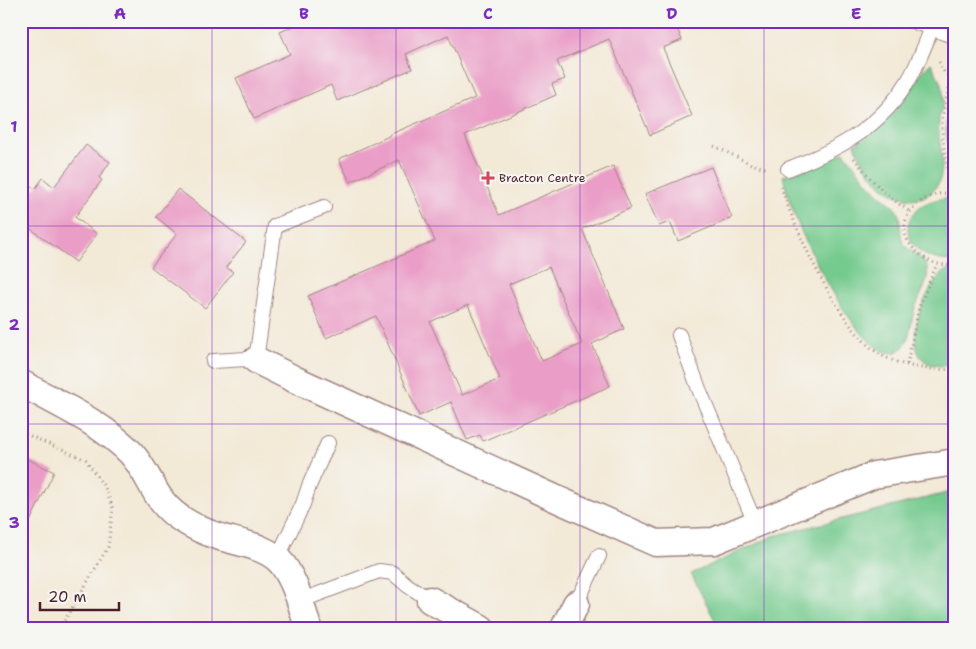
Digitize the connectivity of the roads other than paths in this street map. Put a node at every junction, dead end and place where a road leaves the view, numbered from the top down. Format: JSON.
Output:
{"nodes":[{"id":1,"x":912,"y":21,"type":"edge"},
{"id":2,"x":932,"y":30,"type":"junction"},
{"id":3,"x":955,"y":37,"type":"edge"},
{"id":4,"x":781,"y":173,"type":"road end"},
{"id":5,"x":324,"y":207,"type":"dead end"},
{"id":6,"x":679,"y":335,"type":"dead end"},
{"id":7,"x":256,"y":360,"type":"junction"},
{"id":8,"x":213,"y":361,"type":"dead end"},
{"id":9,"x":21,"y":383,"type":"edge"},
{"id":10,"x":328,"y":443,"type":"dead end"},
{"id":11,"x":955,"y":462,"type":"edge"},
{"id":12,"x":755,"y":523,"type":"junction"},
{"id":13,"x":600,"y":556,"type":"dead end"},
{"id":14,"x":276,"y":558,"type":"junction"},
{"id":15,"x":430,"y":600,"type":"joint"},
{"id":16,"x":300,"y":601,"type":"junction"},
{"id":17,"x":576,"y":604,"type":"joint"},
{"id":18,"x":308,"y":628,"type":"edge"},
{"id":19,"x":481,"y":628,"type":"edge"},
{"id":20,"x":564,"y":628,"type":"edge"}],
"edges":[{"from":1,"to":2,"type":"lane"},
{"from":2,"to":3,"type":"lane"},
{"from":2,"to":4,"type":"lane"},
{"from":5,"to":7,"type":"lane"},
{"from":6,"to":12,"type":"lane"},
{"from":7,"to":8,"type":"lane"},
{"from":7,"to":12,"type":"street"},
{"from":9,"to":14,"type":"street"},
{"from":10,"to":14,"type":"lane"},
{"from":11,"to":12,"type":"street"},
{"from":13,"to":17,"type":"lane"},
{"from":14,"to":16,"type":"street"},
{"from":15,"to":16,"type":"lane"},
{"from":15,"to":19,"type":"street"},
{"from":16,"to":18,"type":"street"},
{"from":17,"to":20,"type":"street"}]}
